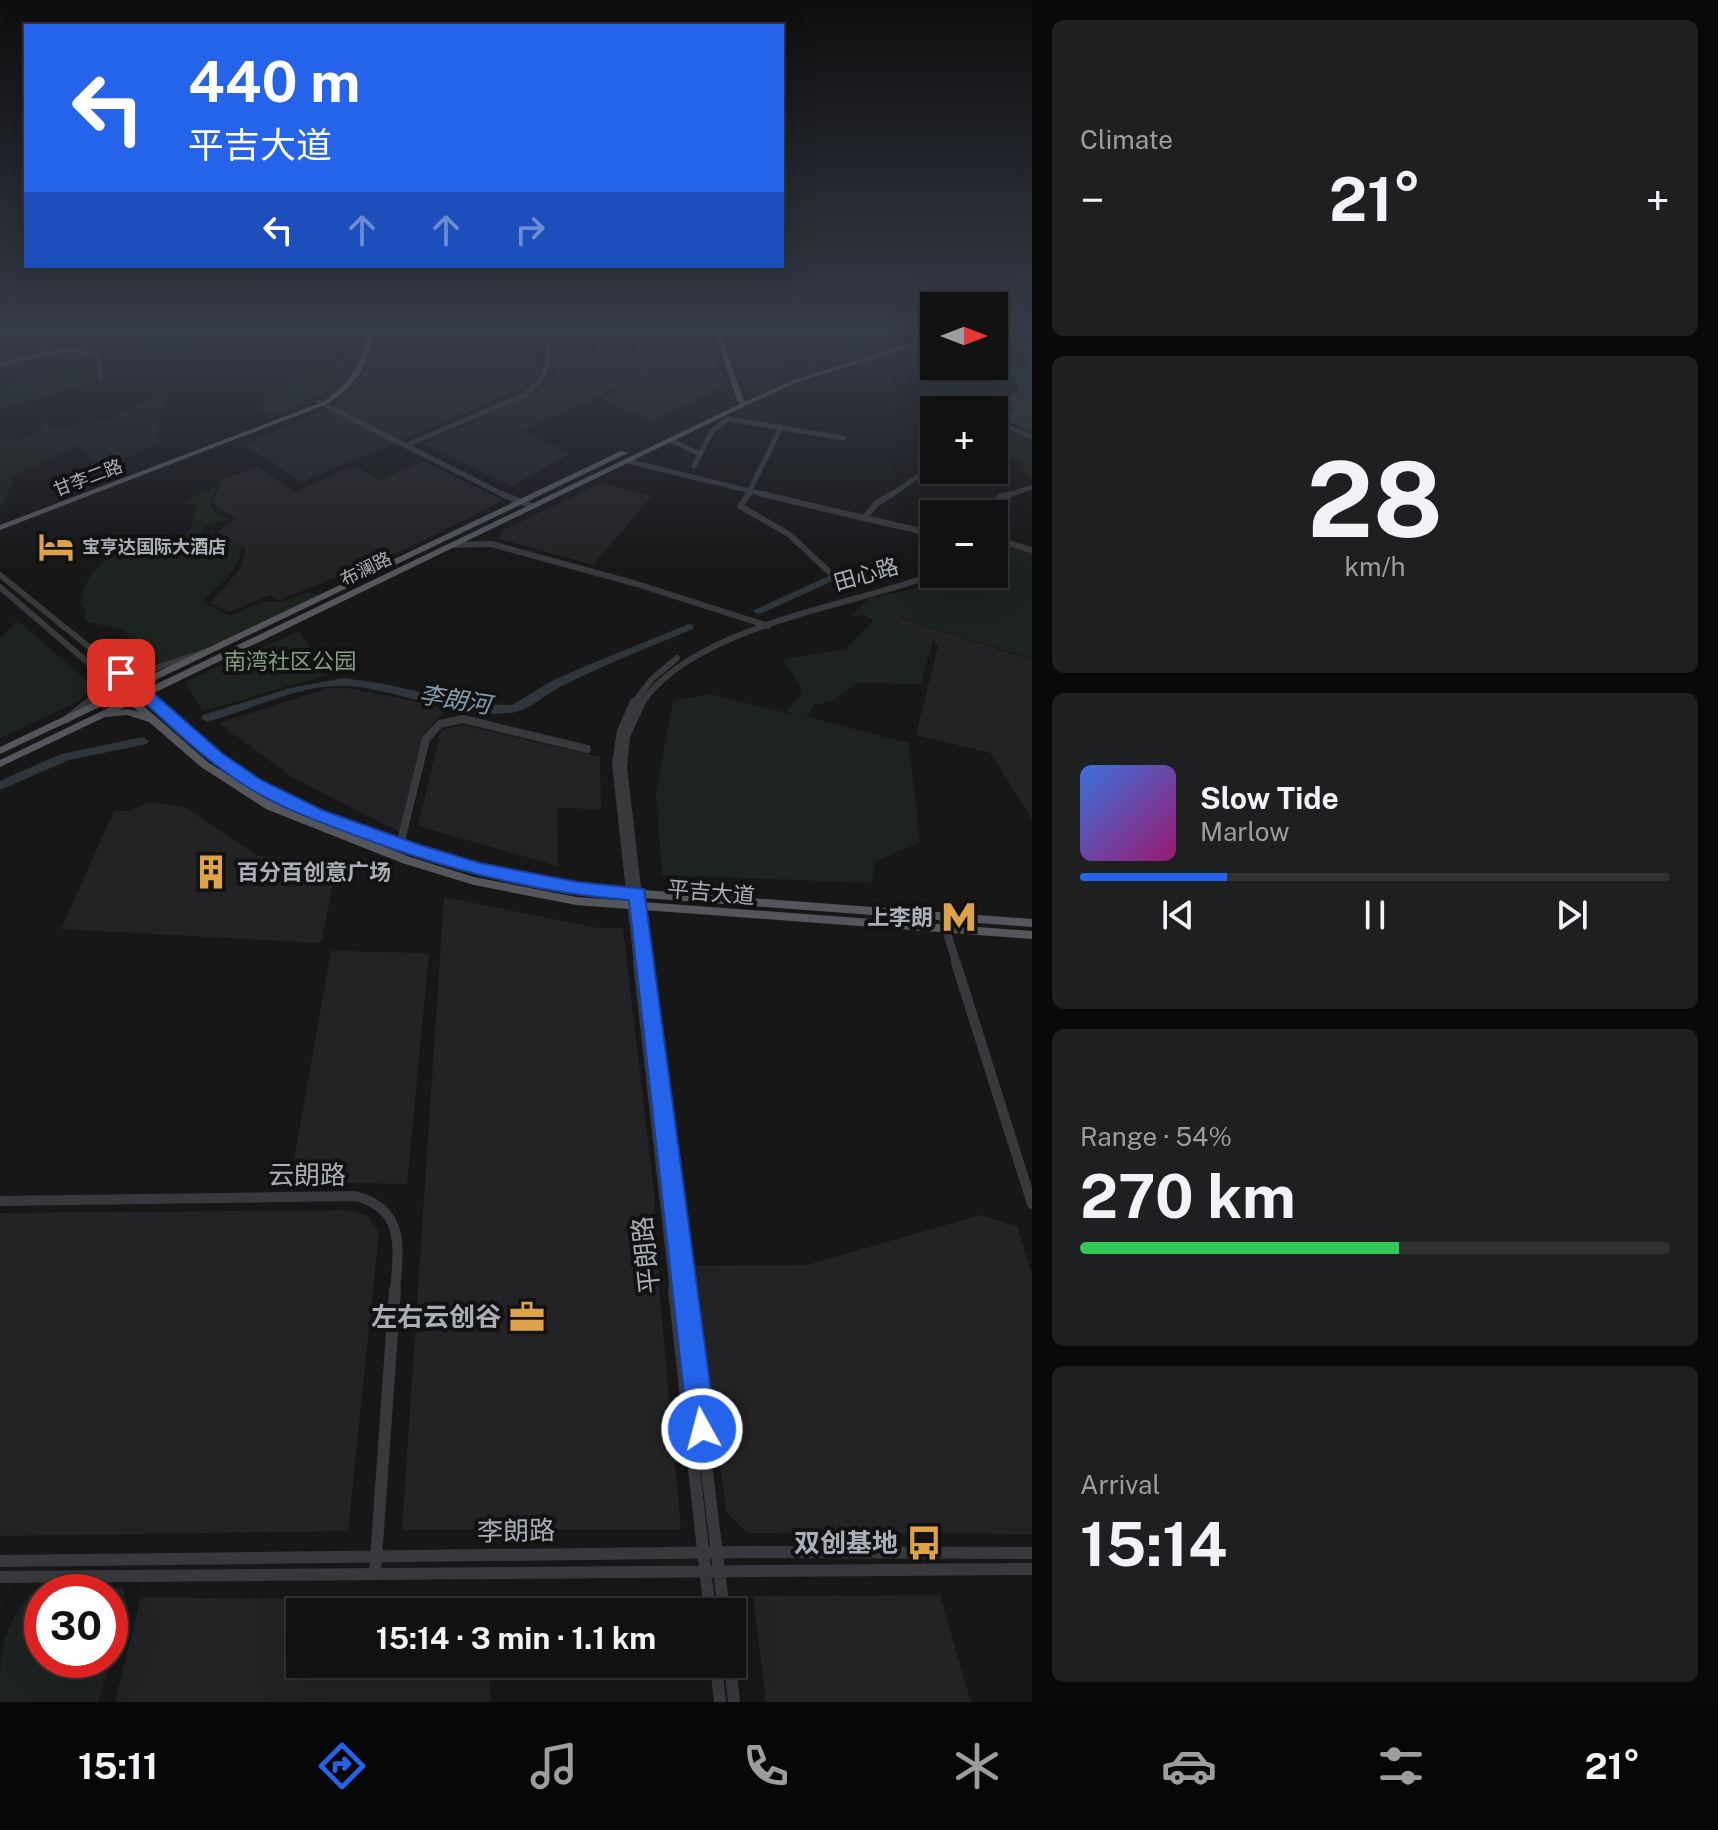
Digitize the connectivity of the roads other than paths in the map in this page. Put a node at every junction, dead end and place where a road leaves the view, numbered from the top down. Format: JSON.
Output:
{"nodes":[{"id":1,"x":310,"y":407,"type":"edge"},
{"id":2,"x":330,"y":407,"type":"edge"},
{"id":3,"x":495,"y":407,"type":"edge"},
{"id":4,"x":729,"y":407,"type":"edge"},
{"id":5,"x":731,"y":407,"type":"edge"},
{"id":6,"x":781,"y":427,"type":"junction"},
{"id":7,"x":1008,"y":427,"type":"edge"},
{"id":8,"x":1032,"y":437,"type":"edge"},
{"id":9,"x":844,"y":438,"type":"dead end"},
{"id":10,"x":670,"y":440,"type":"junction"},
{"id":11,"x":411,"y":443,"type":"dead end"},
{"id":12,"x":700,"y":454,"type":"junction"},
{"id":13,"x":627,"y":461,"type":"junction"},
{"id":14,"x":694,"y":466,"type":"dead end"},
{"id":15,"x":920,"y":475,"type":"edge"},
{"id":16,"x":1032,"y":487,"type":"edge"},
{"id":17,"x":750,"y":492,"type":"junction"},
{"id":18,"x":997,"y":500,"type":"edge"},
{"id":19,"x":525,"y":503,"type":"junction"},
{"id":20,"x":864,"y":518,"type":"junction"},
{"id":21,"x":0,"y":527,"type":"edge"},
{"id":22,"x":920,"y":531,"type":"edge"},
{"id":23,"x":1008,"y":543,"type":"edge"},
{"id":24,"x":453,"y":545,"type":"junction"},
{"id":25,"x":1032,"y":550,"type":"edge"},
{"id":26,"x":0,"y":575,"type":"edge"},
{"id":27,"x":920,"y":579,"type":"edge"},
{"id":28,"x":0,"y":587,"type":"edge"},
{"id":29,"x":845,"y":587,"type":"dead end"},
{"id":30,"x":766,"y":625,"type":"junction"},
{"id":31,"x":207,"y":651,"type":"junction"},
{"id":32,"x":107,"y":662,"type":"junction"},
{"id":33,"x":89,"y":663,"type":"junction"},
{"id":34,"x":196,"y":667,"type":"junction"},
{"id":35,"x":140,"y":689,"type":"junction"},
{"id":36,"x":126,"y":696,"type":"junction"},
{"id":37,"x":66,"y":719,"type":"junction"},
{"id":38,"x":184,"y":729,"type":"junction"},
{"id":39,"x":167,"y":732,"type":"junction"},
{"id":40,"x":48,"y":741,"type":"junction"},
{"id":41,"x":587,"y":749,"type":"dead end"},
{"id":42,"x":0,"y":751,"type":"edge"},
{"id":43,"x":0,"y":764,"type":"edge"},
{"id":44,"x":400,"y":845,"type":"junction"},
{"id":45,"x":634,"y":900,"type":"junction"},
{"id":46,"x":944,"y":923,"type":"junction"},
{"id":47,"x":1032,"y":923,"type":"edge"},
{"id":48,"x":1032,"y":935,"type":"edge"},
{"id":49,"x":0,"y":1201,"type":"edge"},
{"id":50,"x":1032,"y":1204,"type":"edge"},
{"id":51,"x":710,"y":1552,"type":"junction"},
{"id":52,"x":1032,"y":1553,"type":"edge"},
{"id":53,"x":377,"y":1556,"type":"junction"},
{"id":54,"x":0,"y":1561,"type":"edge"},
{"id":55,"x":1032,"y":1569,"type":"edge"},
{"id":56,"x":712,"y":1570,"type":"junction"},
{"id":57,"x":375,"y":1573,"type":"junction"},
{"id":58,"x":0,"y":1577,"type":"edge"},
{"id":59,"x":711,"y":1598,"type":"edge"},
{"id":60,"x":720,"y":1598,"type":"edge"},
{"id":61,"x":717,"y":1678,"type":"edge"},
{"id":62,"x":731,"y":1678,"type":"edge"},
{"id":63,"x":720,"y":1702,"type":"edge"},
{"id":64,"x":734,"y":1702,"type":"edge"}],
"edges":[{"from":1,"to":21,"type":"main road","name":"甘李二路"},
{"from":2,"to":19,"type":"street"},
{"from":3,"to":11,"type":"street"},
{"from":4,"to":19,"type":"main road","name":"布澜路"},
{"from":5,"to":10,"type":"main road","name":"布澜路"},
{"from":6,"to":9,"type":"street"},
{"from":6,"to":12,"type":"street"},
{"from":6,"to":17,"type":"street"},
{"from":7,"to":8,"type":"street"},
{"from":10,"to":12,"type":"street"},
{"from":10,"to":13,"type":"main road","name":"布澜路"},
{"from":12,"to":14,"type":"street"},
{"from":13,"to":17,"type":"street"},
{"from":13,"to":19,"type":"main road","name":"布澜路"},
{"from":15,"to":20,"type":"street"},
{"from":16,"to":18,"type":"street"},
{"from":17,"to":20,"type":"street"},
{"from":17,"to":29,"type":"street"},
{"from":19,"to":24,"type":"main road","name":"布澜路"},
{"from":19,"to":31,"type":"main road","name":"布澜路"},
{"from":20,"to":22,"type":"street"},
{"from":23,"to":25,"type":"street"},
{"from":24,"to":30,"type":"street"},
{"from":24,"to":34,"type":"main road","name":"布澜路"},
{"from":26,"to":32,"type":"street","name":"平吉大道"},
{"from":27,"to":30,"type":"street","name":"田心路"},
{"from":28,"to":33,"type":"street","name":"平吉大道"},
{"from":30,"to":45,"type":"street","name":"田心路"},
{"from":31,"to":32,"type":"street"},
{"from":31,"to":35,"type":"main road","name":"布澜路"},
{"from":32,"to":35,"type":"street","name":"平吉大道"},
{"from":33,"to":36,"type":"street","name":"平吉大道"},
{"from":33,"to":37,"type":"street"},
{"from":34,"to":35,"type":"main road","name":"布澜路"},
{"from":34,"to":38,"type":"main road"},
{"from":35,"to":36,"type":"main road","name":"布澜路"},
{"from":35,"to":38,"type":"main road","name":"平吉大道"},
{"from":36,"to":37,"type":"main road","name":"布澜路"},
{"from":36,"to":39,"type":"main road","name":"平吉大道"},
{"from":36,"to":40,"type":"main road","name":"布澜路"},
{"from":37,"to":42,"type":"main road","name":"布澜路"},
{"from":38,"to":44,"type":"main road","name":"平吉大道"},
{"from":39,"to":40,"type":"main road"},
{"from":39,"to":45,"type":"main road","name":"平吉大道"},
{"from":40,"to":43,"type":"main road","name":"布澜路"},
{"from":41,"to":44,"type":"street"},
{"from":44,"to":45,"type":"main road","name":"平吉大道"},
{"from":45,"to":46,"type":"main road","name":"平吉大道"},
{"from":45,"to":51,"type":"street","name":"平朗路"},
{"from":46,"to":47,"type":"main road","name":"平吉大道"},
{"from":46,"to":48,"type":"main road","name":"平吉大道"},
{"from":46,"to":50,"type":"street"},
{"from":49,"to":53,"type":"street","name":"云朗路"},
{"from":51,"to":52,"type":"street","name":"李朗路"},
{"from":51,"to":53,"type":"street","name":"李朗路"},
{"from":51,"to":56,"type":"street","name":"平朗路"},
{"from":53,"to":54,"type":"street","name":"李朗路"},
{"from":53,"to":57,"type":"street","name":"云朗路"},
{"from":55,"to":56,"type":"street","name":"李朗路"},
{"from":56,"to":57,"type":"street","name":"李朗路"},
{"from":56,"to":59,"type":"street","name":"平朗路"},
{"from":56,"to":60,"type":"street","name":"平朗路"},
{"from":57,"to":58,"type":"street","name":"李朗路"},
{"from":61,"to":63,"type":"street"},
{"from":62,"to":64,"type":"street"}]}
